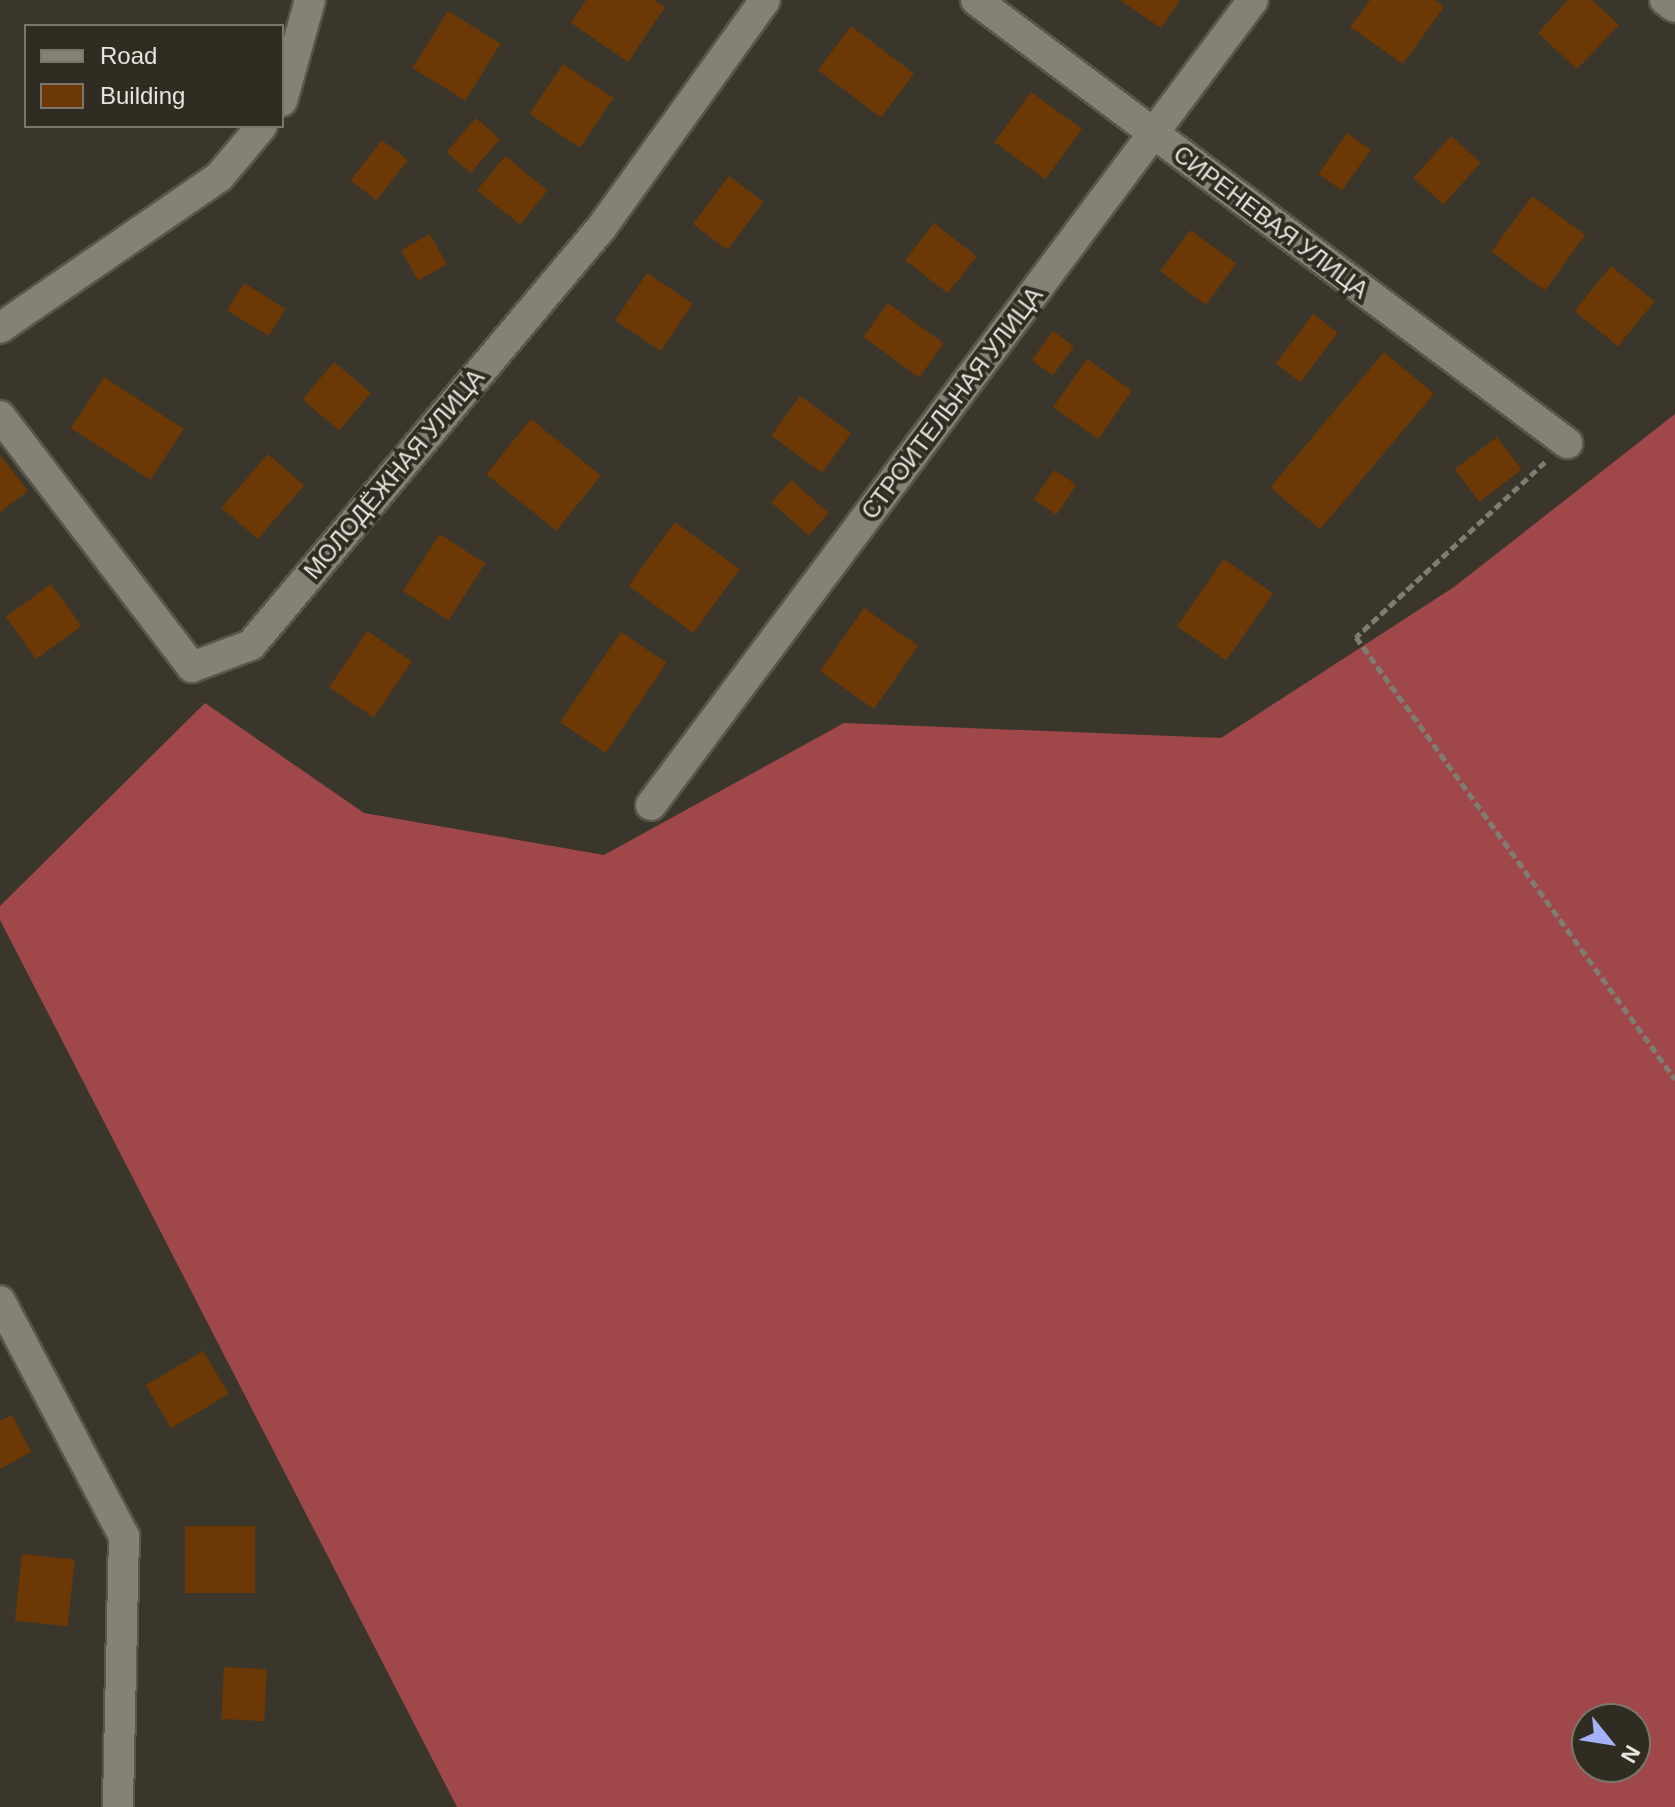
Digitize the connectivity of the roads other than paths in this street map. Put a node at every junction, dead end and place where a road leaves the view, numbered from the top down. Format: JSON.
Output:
{"nodes":[{"id":1,"x":310,"y":0,"type":"edge"},
{"id":2,"x":765,"y":0,"type":"edge"},
{"id":3,"x":976,"y":0,"type":"edge"},
{"id":4,"x":1253,"y":0,"type":"edge"},
{"id":5,"x":1665,"y":0,"type":"edge"},
{"id":6,"x":1675,"y":7,"type":"edge"},
{"id":7,"x":284,"y":94,"type":"edge"},
{"id":8,"x":260,"y":128,"type":"edge"},
{"id":9,"x":1153,"y":134,"type":"junction"},
{"id":10,"x":0,"y":328,"type":"edge"},
{"id":11,"x":0,"y":416,"type":"edge"},
{"id":12,"x":1567,"y":443,"type":"road end"},
{"id":13,"x":651,"y":805,"type":"dead end"},
{"id":14,"x":0,"y":1301,"type":"edge"},
{"id":15,"x":118,"y":1807,"type":"edge"}],
"edges":[{"from":1,"to":7,"type":"street"},
{"from":2,"to":11,"type":"street","name":"МОЛОДЁЖНАЯ УЛИЦА"},
{"from":3,"to":9,"type":"street","name":"СИРЕНЕВАЯ УЛИЦА"},
{"from":4,"to":9,"type":"street","name":"СТРОИТЕЛЬНАЯ УЛИЦА"},
{"from":5,"to":6,"type":"street"},
{"from":8,"to":10,"type":"street"},
{"from":9,"to":12,"type":"street","name":"СИРЕНЕВАЯ УЛИЦА"},
{"from":9,"to":13,"type":"street","name":"СТРОИТЕЛЬНАЯ УЛИЦА"},
{"from":14,"to":15,"type":"street"}]}
